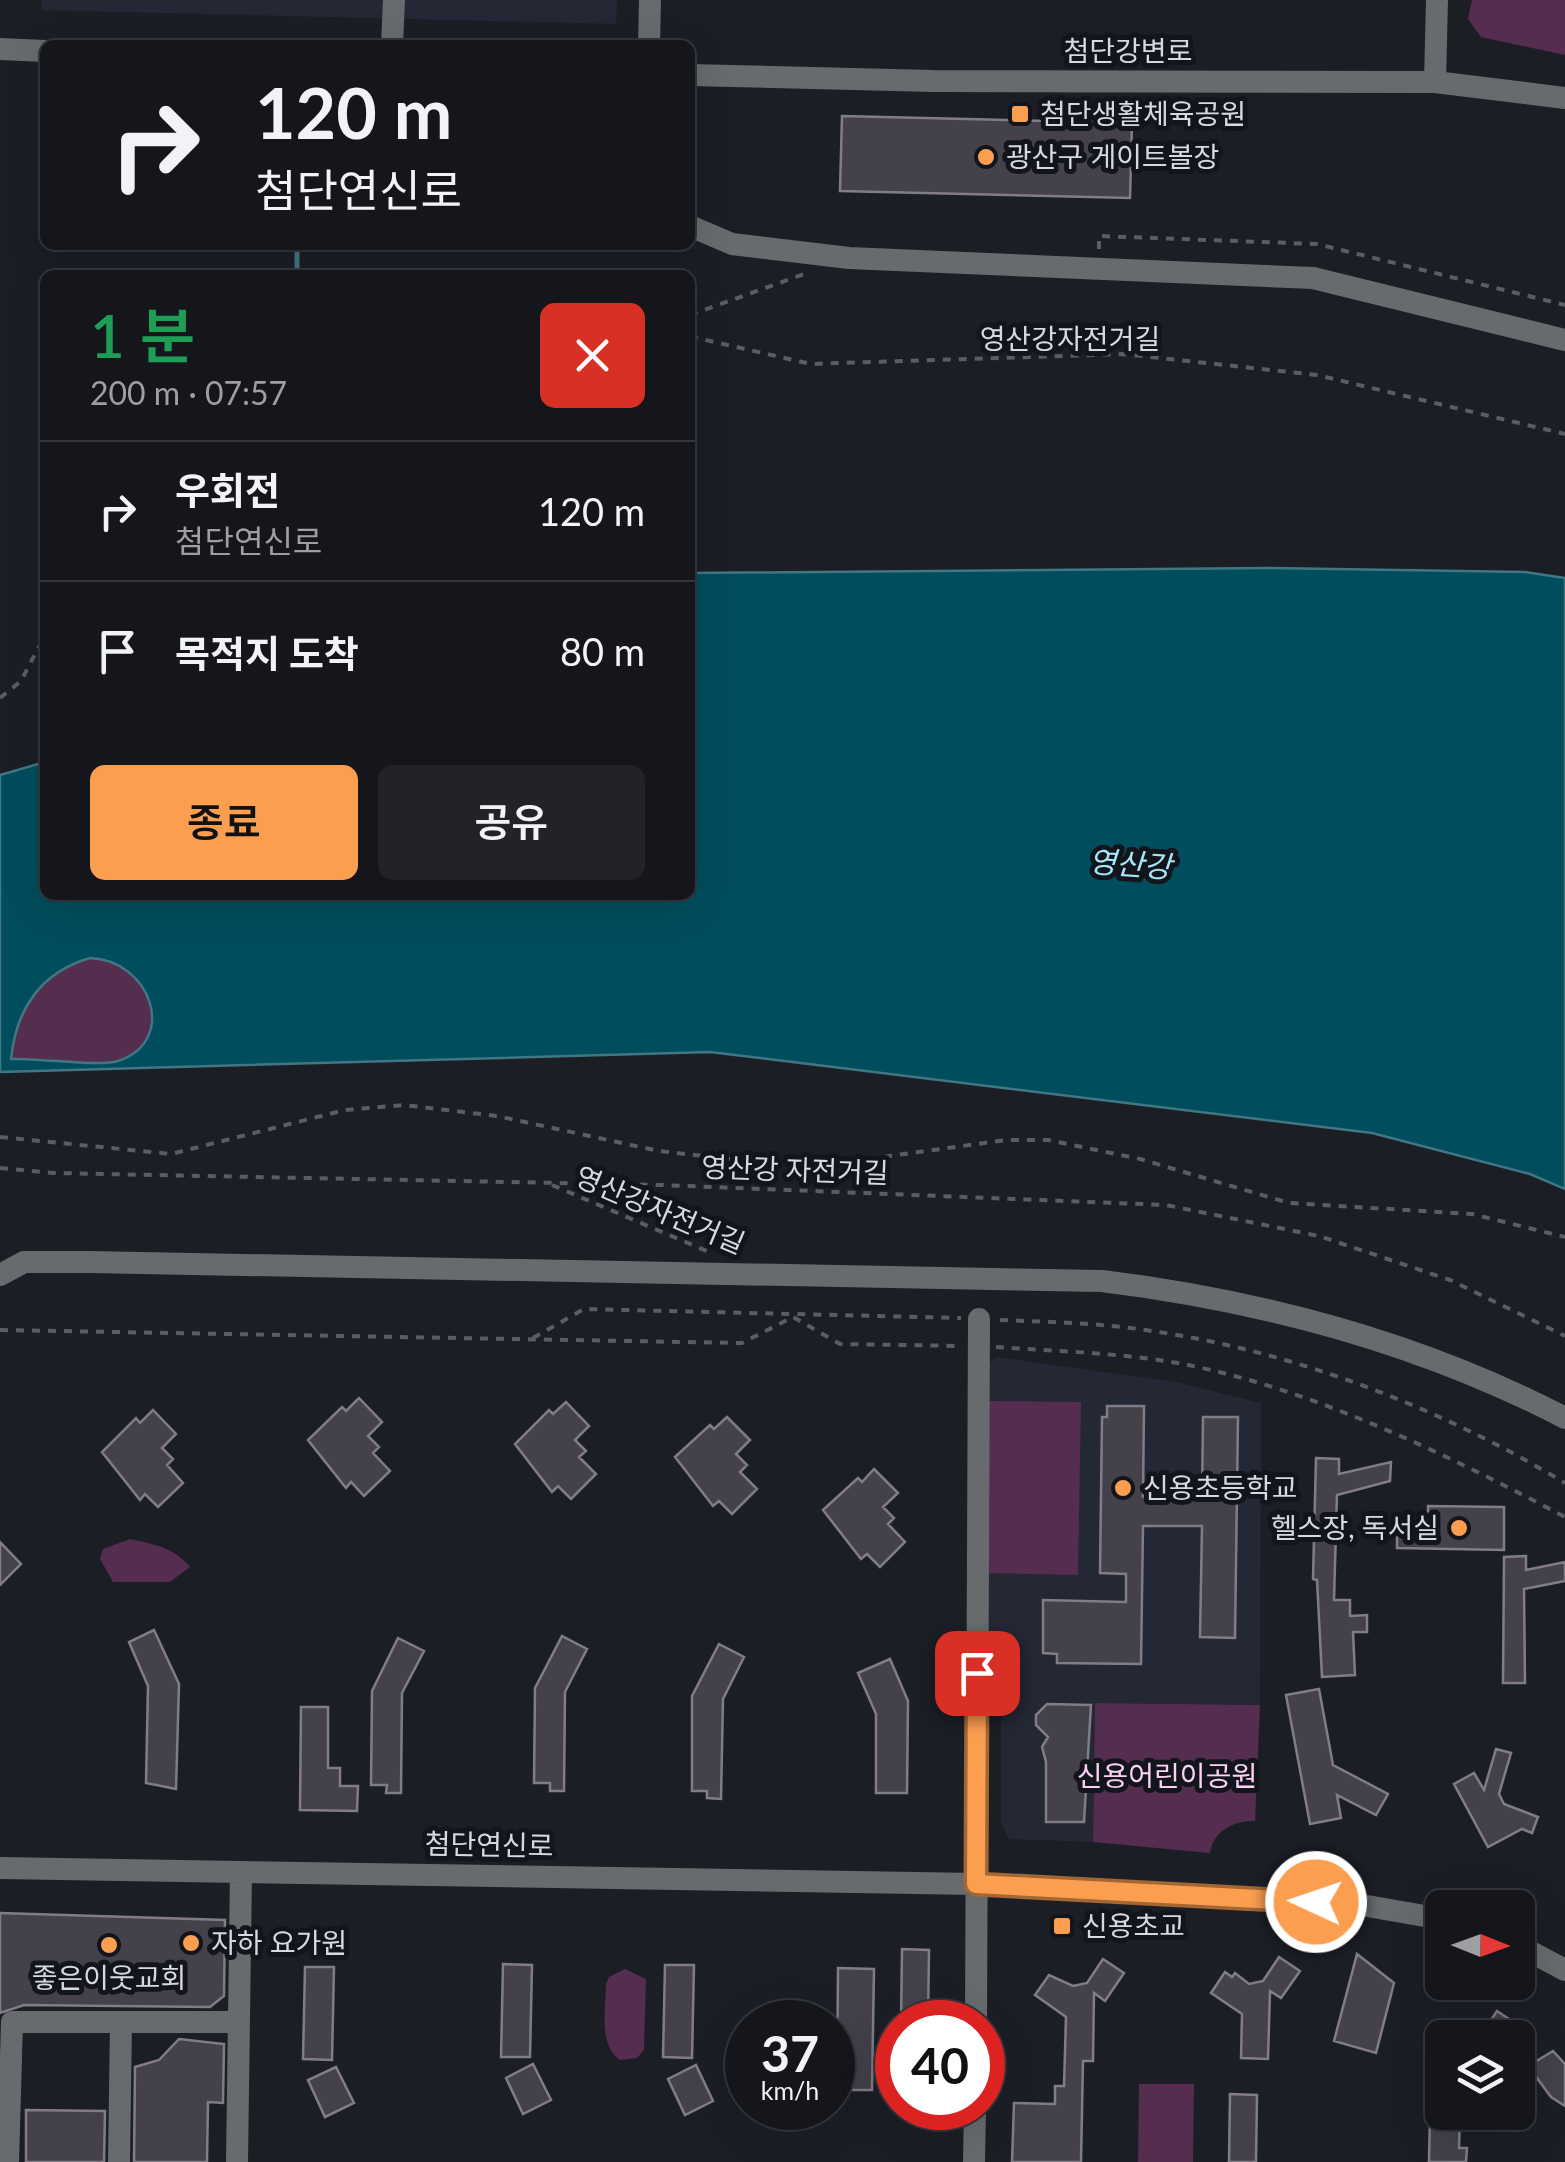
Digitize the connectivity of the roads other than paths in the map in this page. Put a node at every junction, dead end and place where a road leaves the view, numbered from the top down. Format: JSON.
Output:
{"nodes":[{"id":1,"x":394,"y":0,"type":"edge"},
{"id":2,"x":650,"y":0,"type":"edge"},
{"id":3,"x":1438,"y":0,"type":"edge"},
{"id":4,"x":392,"y":40,"type":"edge"},
{"id":5,"x":649,"y":40,"type":"edge"},
{"id":6,"x":0,"y":49,"type":"edge"},
{"id":7,"x":40,"y":51,"type":"edge"},
{"id":8,"x":695,"y":74,"type":"edge"},
{"id":9,"x":1435,"y":82,"type":"junction"},
{"id":10,"x":1565,"y":98,"type":"edge"},
{"id":11,"x":695,"y":228,"type":"edge"},
{"id":12,"x":1565,"y":340,"type":"edge"},
{"id":13,"x":0,"y":1275,"type":"edge"},
{"id":14,"x":979,"y":1318,"type":"road end"},
{"id":15,"x":1565,"y":1418,"type":"edge"},
{"id":16,"x":0,"y":1868,"type":"edge"},
{"id":17,"x":241,"y":1872,"type":"junction"},
{"id":18,"x":976,"y":1884,"type":"junction"},
{"id":19,"x":1425,"y":1916,"type":"edge"},
{"id":20,"x":1535,"y":1954,"type":"edge"},
{"id":21,"x":1565,"y":1970,"type":"edge"},
{"id":22,"x":976,"y":2000,"type":"edge"},
{"id":23,"x":121,"y":2022,"type":"junction"},
{"id":24,"x":238,"y":2022,"type":"junction"},
{"id":25,"x":975,"y":2130,"type":"edge"},
{"id":26,"x":8,"y":2162,"type":"edge"},
{"id":27,"x":119,"y":2162,"type":"edge"},
{"id":28,"x":237,"y":2162,"type":"edge"},
{"id":29,"x":974,"y":2162,"type":"edge"}],
"edges":[{"from":1,"to":4,"type":"street"},
{"from":2,"to":5,"type":"street"},
{"from":3,"to":9,"type":"street"},
{"from":6,"to":7,"type":"street"},
{"from":8,"to":9,"type":"street","name":"첨단강변로"},
{"from":9,"to":10,"type":"street","name":"첨단강변로"},
{"from":11,"to":12,"type":"street"},
{"from":13,"to":15,"type":"street"},
{"from":14,"to":18,"type":"street"},
{"from":16,"to":17,"type":"street","name":"첨단연신로"},
{"from":17,"to":18,"type":"street","name":"첨단연신로"},
{"from":17,"to":24,"type":"street"},
{"from":18,"to":19,"type":"street","name":"첨단연신로"},
{"from":18,"to":22,"type":"street"},
{"from":20,"to":21,"type":"street"},
{"from":23,"to":24,"type":"street"},
{"from":23,"to":26,"type":"street"},
{"from":23,"to":27,"type":"street"},
{"from":24,"to":28,"type":"street"},
{"from":25,"to":29,"type":"street"}]}
